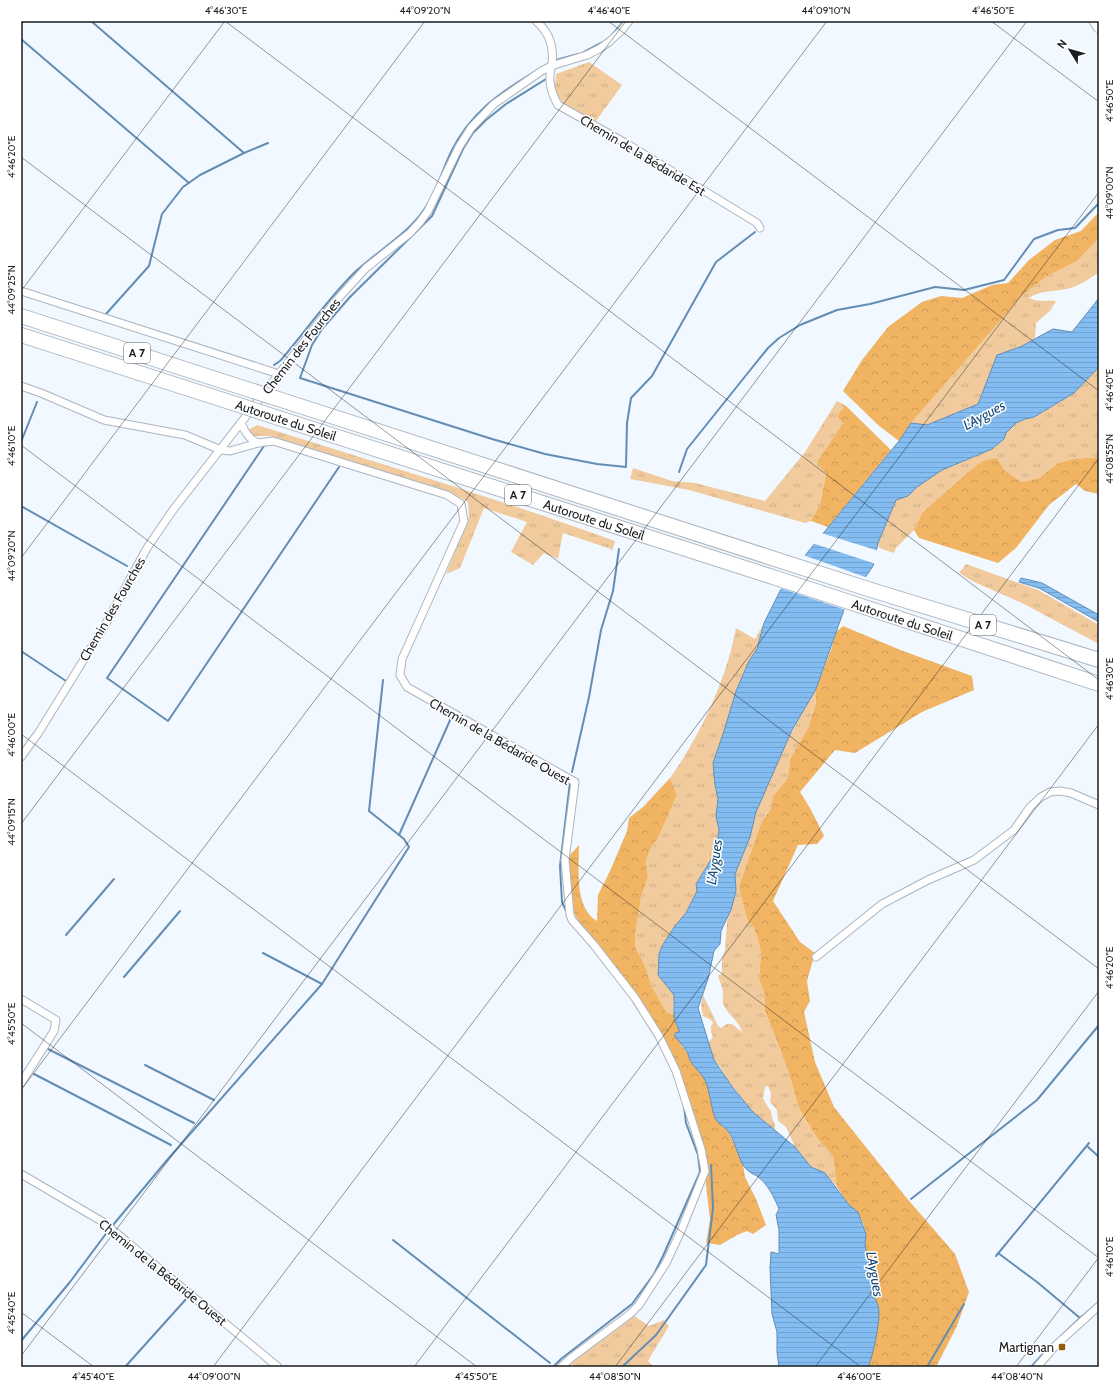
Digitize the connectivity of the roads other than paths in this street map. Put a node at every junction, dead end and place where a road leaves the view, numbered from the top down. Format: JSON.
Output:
{"nodes":[{"id":1,"x":536,"y":21,"type":"edge"},
{"id":2,"x":629,"y":21,"type":"edge"},
{"id":3,"x":1093,"y":21,"type":"edge"},
{"id":4,"x":1097,"y":28,"type":"dead end"},
{"id":5,"x":551,"y":66,"type":"junction"},
{"id":6,"x":760,"y":228,"type":"dead end"},
{"id":7,"x":21,"y":291,"type":"edge"},
{"id":8,"x":21,"y":316,"type":"edge"},
{"id":9,"x":21,"y":335,"type":"edge"},
{"id":10,"x":279,"y":374,"type":"junction"},
{"id":11,"x":21,"y":386,"type":"edge"},
{"id":12,"x":241,"y":423,"type":"junction"},
{"id":13,"x":258,"y":443,"type":"junction"},
{"id":14,"x":221,"y":450,"type":"junction"},
{"id":15,"x":1099,"y":660,"type":"edge"},
{"id":16,"x":1099,"y":684,"type":"edge"},
{"id":17,"x":21,"y":757,"type":"edge"},
{"id":18,"x":1099,"y":805,"type":"edge"},
{"id":19,"x":816,"y":957,"type":"dead end"},
{"id":20,"x":21,"y":1000,"type":"edge"},
{"id":21,"x":21,"y":1083,"type":"edge"},
{"id":22,"x":21,"y":1174,"type":"edge"},
{"id":23,"x":1099,"y":1306,"type":"edge"},
{"id":24,"x":278,"y":1367,"type":"edge"},
{"id":25,"x":561,"y":1367,"type":"edge"},
{"id":26,"x":1037,"y":1367,"type":"edge"}],
"edges":[{"from":1,"to":5,"type":"street","name":"Chemin de la Bédaride Est"},
{"from":2,"to":5,"type":"street","name":"Chemin des Fourches"},
{"from":3,"to":4,"type":"street"},
{"from":5,"to":6,"type":"street","name":"Chemin de la Bédaride Est"},
{"from":5,"to":10,"type":"street","name":"Chemin des Fourches"},
{"from":7,"to":10,"type":"street"},
{"from":8,"to":15,"type":"highway","name":"Autoroute du Soleil","number":"A 7","bridge":true},
{"from":9,"to":16,"type":"highway","name":"Autoroute du Soleil","number":"A 7","bridge":true},
{"from":10,"to":12,"type":"street","name":"Chemin des Fourches"},
{"from":11,"to":14,"type":"street"},
{"from":12,"to":13,"type":"street"},
{"from":12,"to":14,"type":"street","name":"Chemin des Fourches"},
{"from":13,"to":14,"type":"street","name":"Chemin de la Bédaride Ouest"},
{"from":13,"to":25,"type":"street","name":"Chemin de la Bédaride Ouest"},
{"from":14,"to":17,"type":"street","name":"Chemin des Fourches"},
{"from":18,"to":19,"type":"street"},
{"from":20,"to":21,"type":"street"},
{"from":22,"to":24,"type":"street","name":"Chemin de la Bédaride Ouest"},
{"from":23,"to":26,"type":"street"}]}
